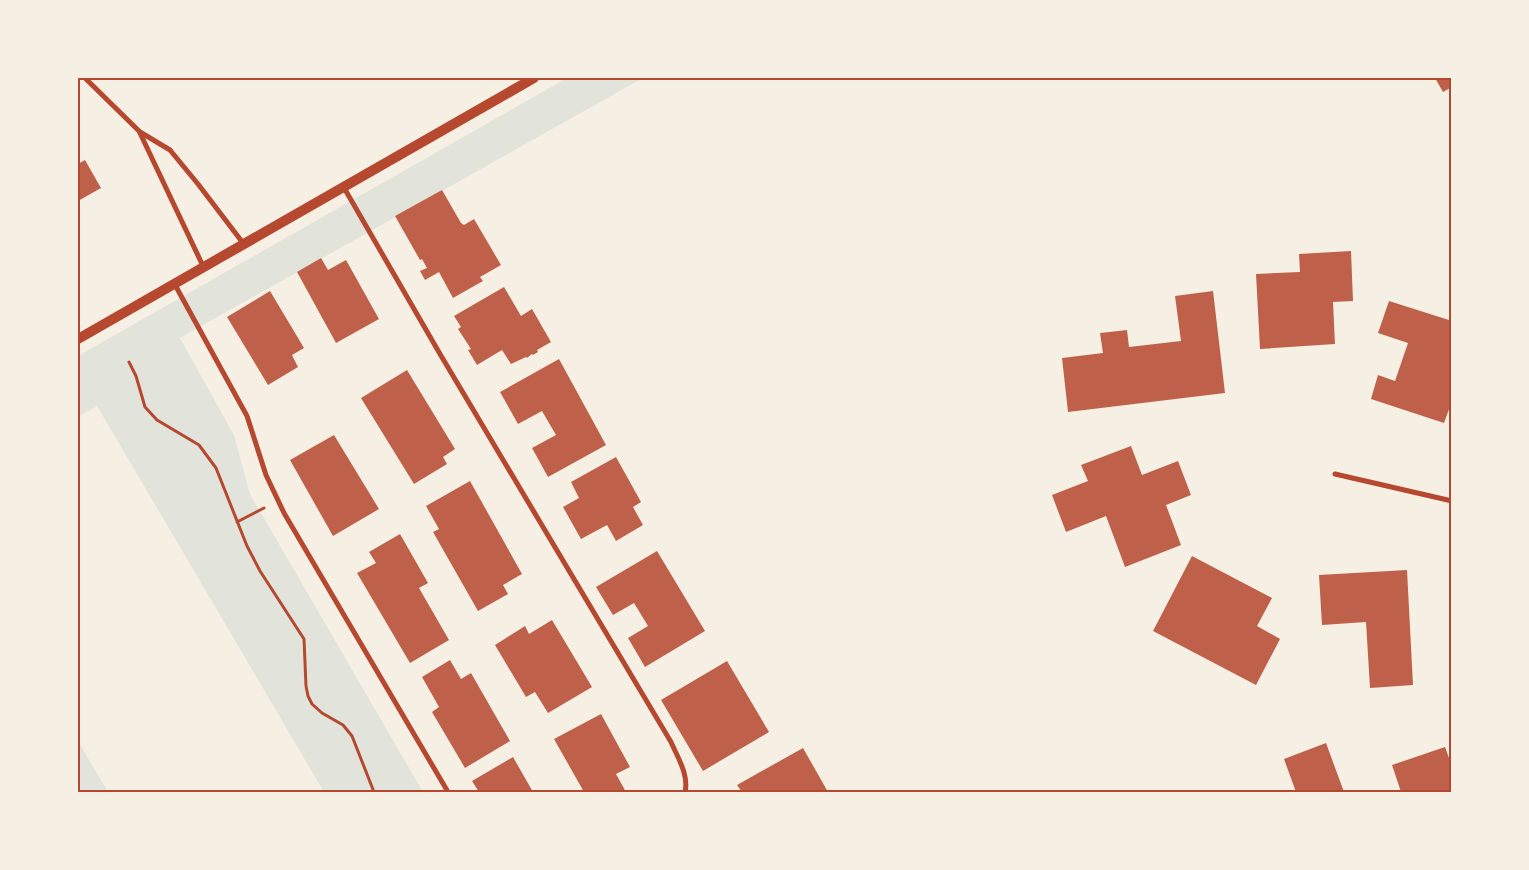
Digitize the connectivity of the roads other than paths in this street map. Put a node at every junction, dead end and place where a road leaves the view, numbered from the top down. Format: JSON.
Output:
{"nodes":[{"id":1,"x":85,"y":78,"type":"edge"},
{"id":2,"x":534,"y":78,"type":"edge"},
{"id":3,"x":140,"y":132,"type":"junction"},
{"id":4,"x":343,"y":186,"type":"junction"},
{"id":5,"x":242,"y":244,"type":"junction"},
{"id":6,"x":203,"y":266,"type":"junction"},
{"id":7,"x":174,"y":283,"type":"junction"},
{"id":8,"x":78,"y":339,"type":"edge"},
{"id":9,"x":1335,"y":474,"type":"dead end"},
{"id":10,"x":1452,"y":501,"type":"edge"},
{"id":11,"x":448,"y":792,"type":"edge"},
{"id":12,"x":685,"y":792,"type":"edge"}],
"edges":[{"from":1,"to":3,"type":"street"},
{"from":2,"to":4,"type":"main road"},
{"from":3,"to":5,"type":"street"},
{"from":3,"to":6,"type":"street"},
{"from":4,"to":5,"type":"main road"},
{"from":4,"to":12,"type":"street"},
{"from":5,"to":6,"type":"main road"},
{"from":6,"to":7,"type":"main road"},
{"from":7,"to":8,"type":"main road"},
{"from":7,"to":11,"type":"street"},
{"from":9,"to":10,"type":"street"}]}
